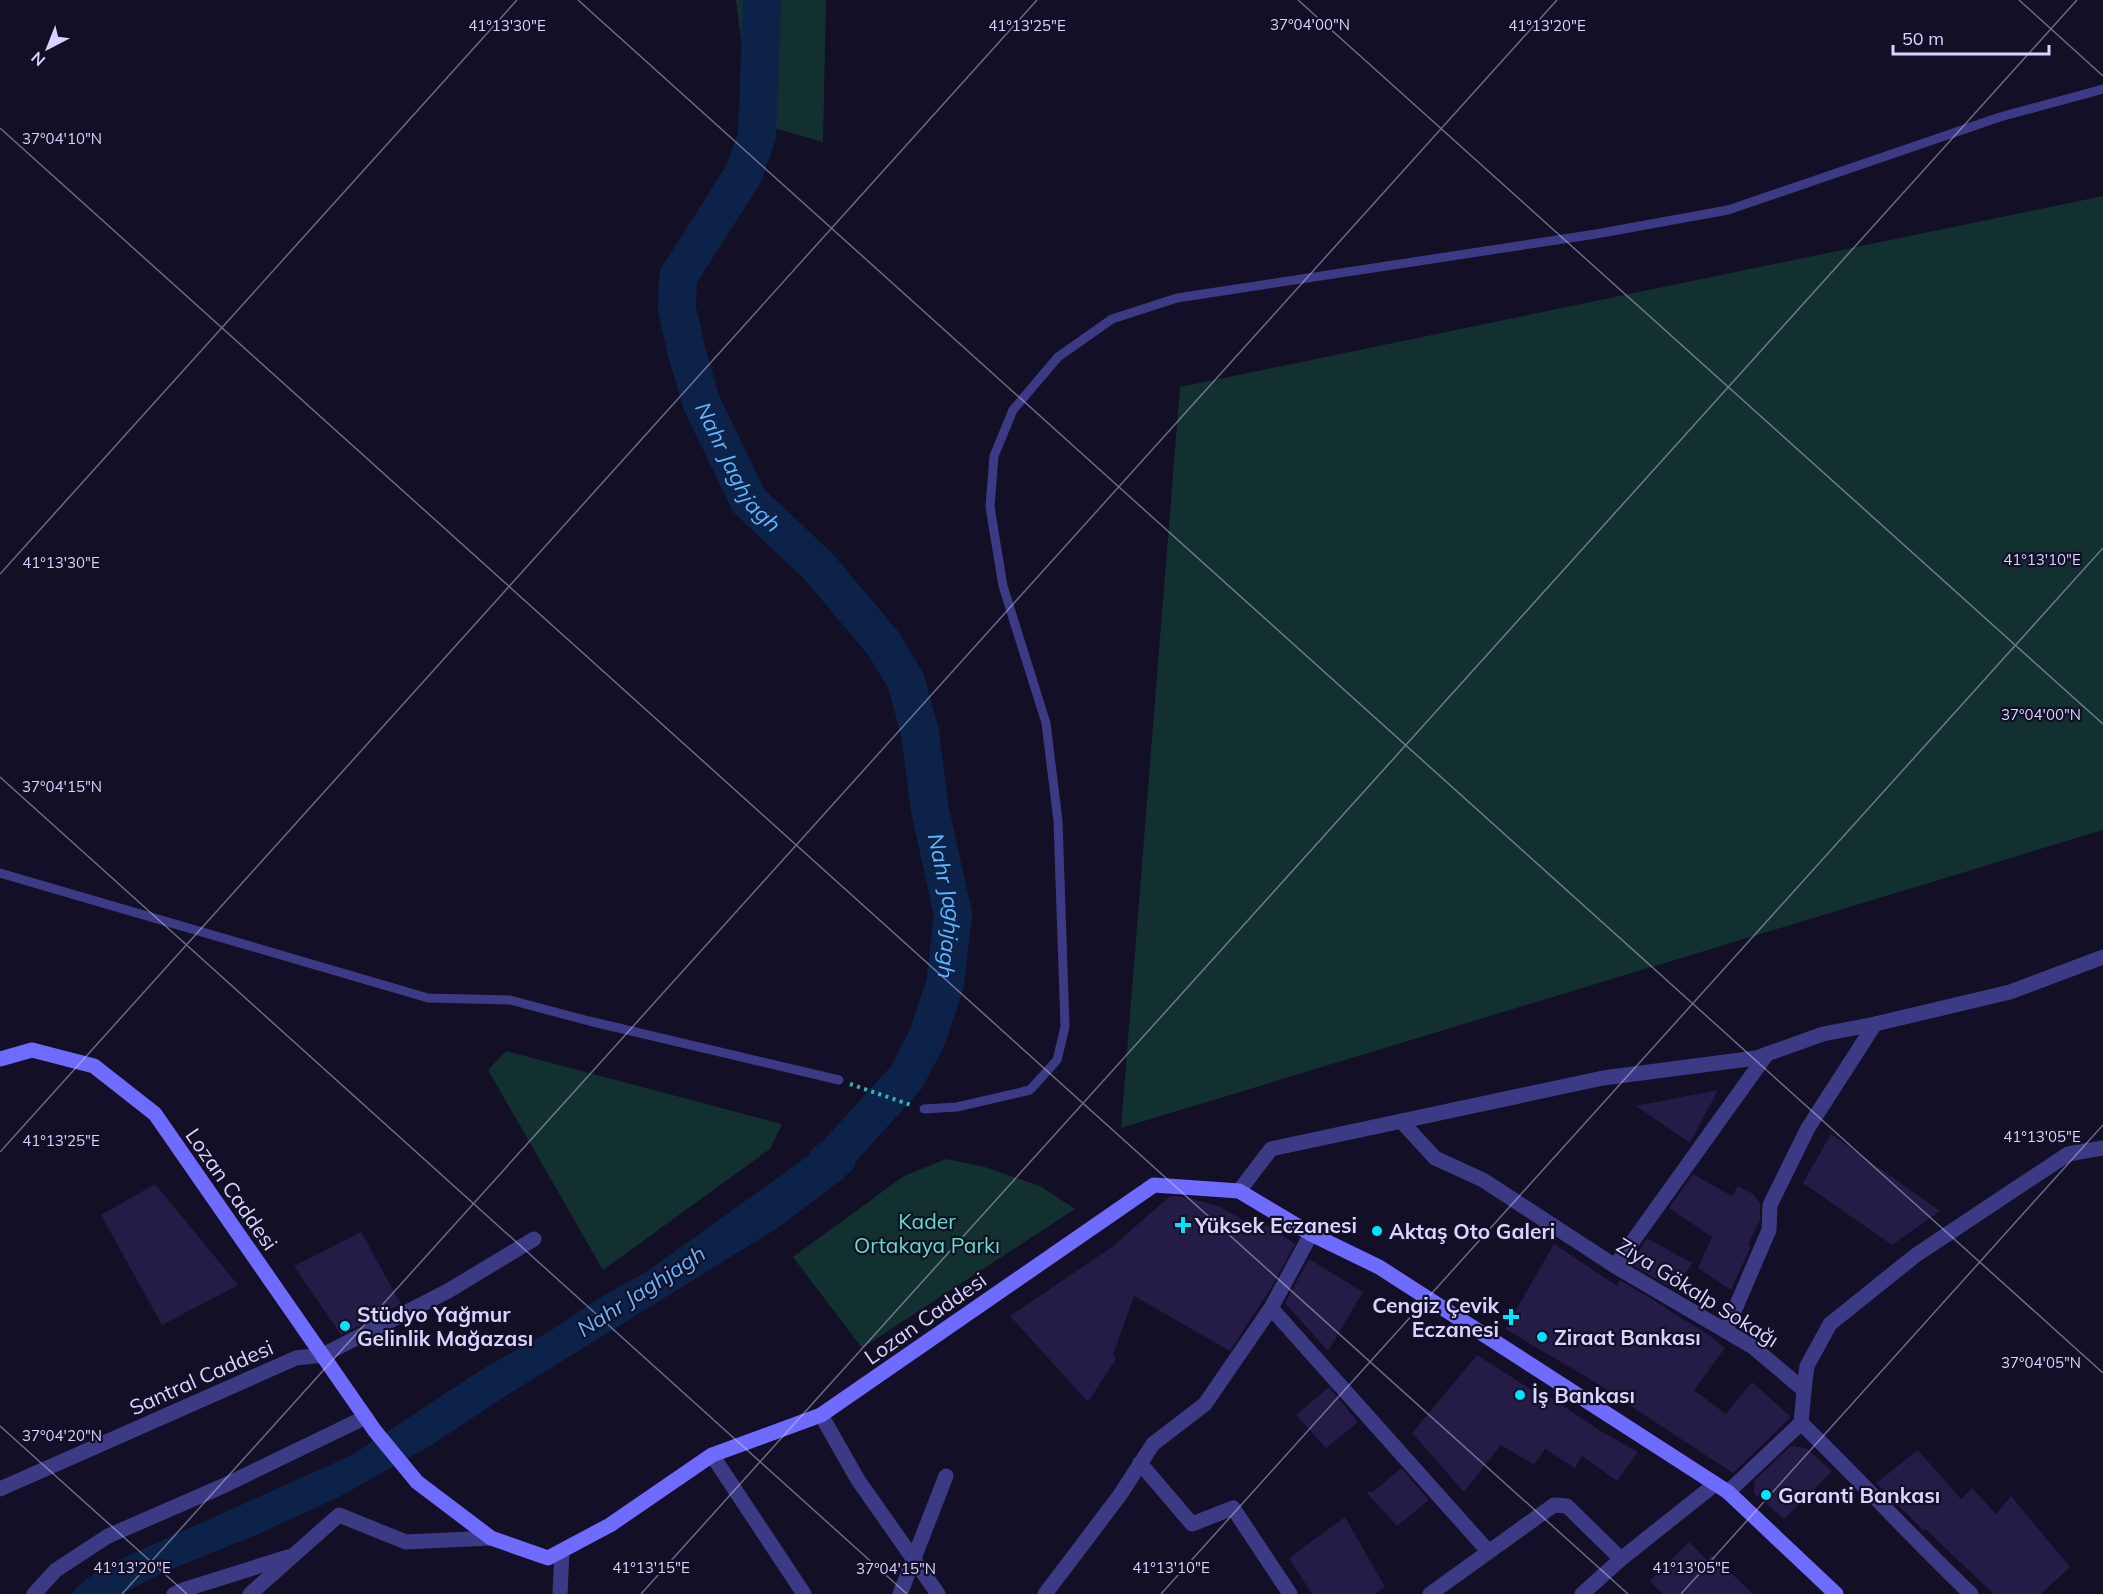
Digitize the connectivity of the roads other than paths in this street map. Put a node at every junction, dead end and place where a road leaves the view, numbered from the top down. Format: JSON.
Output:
{"nodes":[{"id":1,"x":2103,"y":89,"type":"edge"},
{"id":2,"x":0,"y":873,"type":"edge"},
{"id":3,"x":2103,"y":957,"type":"edge"},
{"id":4,"x":1875,"y":1024,"type":"junction"},
{"id":5,"x":1767,"y":1054,"type":"junction"},
{"id":6,"x":0,"y":1059,"type":"edge"},
{"id":7,"x":839,"y":1080,"type":"road end"},
{"id":8,"x":924,"y":1109,"type":"road end"},
{"id":9,"x":1401,"y":1122,"type":"junction"},
{"id":10,"x":2103,"y":1148,"type":"edge"},
{"id":11,"x":1239,"y":1191,"type":"junction"},
{"id":12,"x":1311,"y":1234,"type":"junction"},
{"id":13,"x":534,"y":1239,"type":"dead end"},
{"id":14,"x":1615,"y":1266,"type":"junction"},
{"id":15,"x":1272,"y":1308,"type":"junction"},
{"id":16,"x":1726,"y":1330,"type":"junction"},
{"id":17,"x":323,"y":1355,"type":"junction"},
{"id":18,"x":1804,"y":1390,"type":"junction"},
{"id":19,"x":821,"y":1415,"type":"junction"},
{"id":20,"x":366,"y":1417,"type":"junction"},
{"id":21,"x":1801,"y":1423,"type":"junction"},
{"id":22,"x":712,"y":1455,"type":"junction"},
{"id":23,"x":1140,"y":1463,"type":"junction"},
{"id":24,"x":946,"y":1476,"type":"dead end"},
{"id":25,"x":0,"y":1489,"type":"edge"},
{"id":26,"x":1721,"y":1489,"type":"junction"},
{"id":27,"x":491,"y":1538,"type":"junction"},
{"id":28,"x":562,"y":1551,"type":"junction"},
{"id":29,"x":1488,"y":1551,"type":"junction"},
{"id":30,"x":294,"y":1555,"type":"junction"},
{"id":31,"x":913,"y":1558,"type":"junction"},
{"id":32,"x":1621,"y":1559,"type":"junction"},
{"id":33,"x":34,"y":1594,"type":"edge"},
{"id":34,"x":174,"y":1594,"type":"edge"},
{"id":35,"x":250,"y":1594,"type":"edge"},
{"id":36,"x":560,"y":1594,"type":"edge"},
{"id":37,"x":804,"y":1594,"type":"edge"},
{"id":38,"x":900,"y":1594,"type":"edge"},
{"id":39,"x":938,"y":1594,"type":"edge"},
{"id":40,"x":1045,"y":1594,"type":"edge"},
{"id":41,"x":1290,"y":1594,"type":"edge"},
{"id":42,"x":1430,"y":1594,"type":"edge"},
{"id":43,"x":1582,"y":1594,"type":"edge"},
{"id":44,"x":1836,"y":1594,"type":"edge"},
{"id":45,"x":1971,"y":1594,"type":"edge"}],
"edges":[{"from":1,"to":8,"type":"lane"},
{"from":2,"to":7,"type":"lane"},
{"from":3,"to":4,"type":"street"},
{"from":4,"to":5,"type":"street"},
{"from":4,"to":16,"type":"street"},
{"from":5,"to":9,"type":"street"},
{"from":5,"to":14,"type":"street"},
{"from":6,"to":17,"type":"main road","name":"Lozan Caddesi"},
{"from":9,"to":11,"type":"street"},
{"from":9,"to":14,"type":"street","name":"Ziya Gökalp Sokağı"},
{"from":10,"to":18,"type":"street"},
{"from":11,"to":12,"type":"main road","name":"Lozan Caddesi"},
{"from":11,"to":19,"type":"main road","name":"Lozan Caddesi"},
{"from":12,"to":15,"type":"street"},
{"from":12,"to":26,"type":"main road","name":"Lozan Caddesi"},
{"from":13,"to":17,"type":"street","name":"Santral Caddesi"},
{"from":14,"to":16,"type":"street","name":"Ziya Gökalp Sokağı"},
{"from":15,"to":23,"type":"street"},
{"from":15,"to":29,"type":"street"},
{"from":16,"to":18,"type":"street","name":"Ziya Gökalp Sokağı"},
{"from":17,"to":20,"type":"main road","name":"Lozan Caddesi"},
{"from":17,"to":25,"type":"street","name":"Santral Caddesi"},
{"from":18,"to":21,"type":"street"},
{"from":19,"to":22,"type":"main road","name":"Lozan Caddesi"},
{"from":19,"to":31,"type":"street"},
{"from":20,"to":27,"type":"main road","name":"Lozan Caddesi"},
{"from":20,"to":33,"type":"street"},
{"from":21,"to":26,"type":"street"},
{"from":21,"to":45,"type":"street"},
{"from":22,"to":28,"type":"main road","name":"Lozan Caddesi"},
{"from":22,"to":37,"type":"street"},
{"from":23,"to":40,"type":"street"},
{"from":23,"to":41,"type":"street"},
{"from":24,"to":31,"type":"street"},
{"from":26,"to":32,"type":"street"},
{"from":26,"to":44,"type":"main road","name":"Lozan Caddesi"},
{"from":27,"to":28,"type":"main road","name":"Lozan Caddesi"},
{"from":27,"to":30,"type":"street"},
{"from":28,"to":36,"type":"street"},
{"from":29,"to":32,"type":"street"},
{"from":29,"to":42,"type":"street"},
{"from":30,"to":34,"type":"street"},
{"from":30,"to":35,"type":"street"},
{"from":31,"to":38,"type":"street"},
{"from":31,"to":39,"type":"street"},
{"from":32,"to":43,"type":"street"}]}
